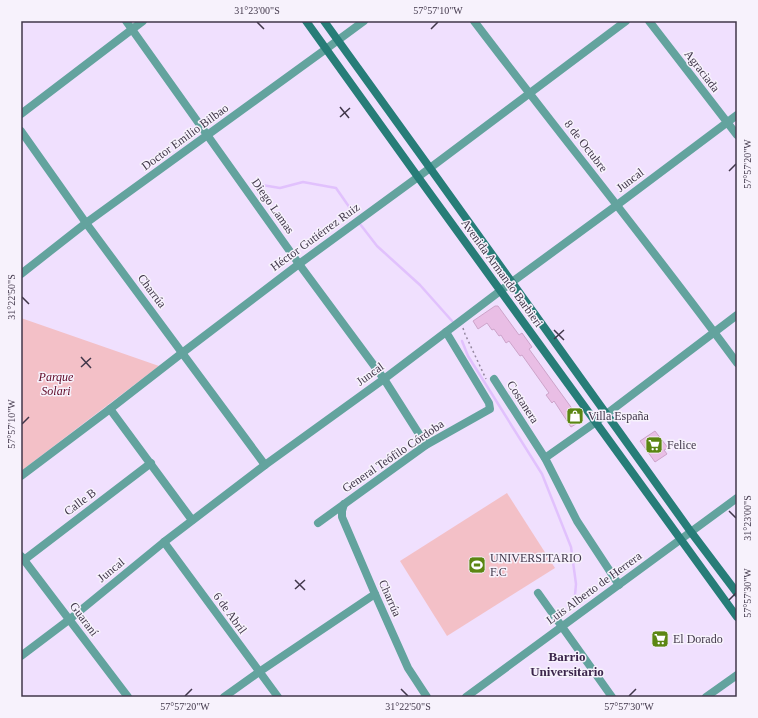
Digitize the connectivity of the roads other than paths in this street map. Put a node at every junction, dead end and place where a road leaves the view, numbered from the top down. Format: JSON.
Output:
{"nodes":[{"id":1,"x":126,"y":21,"type":"edge"},
{"id":2,"x":143,"y":21,"type":"edge"},
{"id":3,"x":306,"y":21,"type":"edge"},
{"id":4,"x":324,"y":21,"type":"edge"},
{"id":5,"x":364,"y":21,"type":"edge"},
{"id":6,"x":474,"y":21,"type":"edge"},
{"id":7,"x":626,"y":21,"type":"edge"},
{"id":8,"x":649,"y":21,"type":"edge"},
{"id":9,"x":132,"y":30,"type":"junction"},
{"id":10,"x":338,"y":41,"type":"junction"},
{"id":11,"x":326,"y":49,"type":"junction"},
{"id":12,"x":529,"y":94,"type":"junction"},
{"id":13,"x":21,"y":114,"type":"edge"},
{"id":14,"x":737,"y":115,"type":"edge"},
{"id":15,"x":727,"y":122,"type":"junction"},
{"id":16,"x":21,"y":130,"type":"edge"},
{"id":17,"x":208,"y":135,"type":"junction"},
{"id":18,"x":737,"y":135,"type":"edge"},
{"id":19,"x":430,"y":168,"type":"junction"},
{"id":20,"x":418,"y":177,"type":"junction"},
{"id":21,"x":617,"y":205,"type":"junction"},
{"id":22,"x":86,"y":223,"type":"junction"},
{"id":23,"x":299,"y":264,"type":"junction"},
{"id":24,"x":21,"y":274,"type":"edge"},
{"id":25,"x":512,"y":282,"type":"junction"},
{"id":26,"x":500,"y":291,"type":"junction"},
{"id":27,"x":737,"y":315,"type":"edge"},
{"id":28,"x":446,"y":332,"type":"junction"},
{"id":29,"x":714,"y":332,"type":"junction"},
{"id":30,"x":182,"y":352,"type":"junction"},
{"id":31,"x":737,"y":363,"type":"edge"},
{"id":32,"x":384,"y":379,"type":"junction"},
{"id":33,"x":494,"y":380,"type":"road end"},
{"id":34,"x":110,"y":409,"type":"junction"},
{"id":35,"x":606,"y":414,"type":"junction"},
{"id":36,"x":596,"y":422,"type":"junction"},
{"id":37,"x":426,"y":445,"type":"junction"},
{"id":38,"x":545,"y":458,"type":"junction"},
{"id":39,"x":151,"y":463,"type":"junction"},
{"id":40,"x":265,"y":465,"type":"junction"},
{"id":41,"x":21,"y":476,"type":"edge"},
{"id":42,"x":737,"y":498,"type":"edge"},
{"id":43,"x":344,"y":504,"type":"junction"},
{"id":44,"x":192,"y":520,"type":"junction"},
{"id":45,"x":318,"y":523,"type":"dead end"},
{"id":46,"x":691,"y":532,"type":"junction"},
{"id":47,"x":681,"y":540,"type":"junction"},
{"id":48,"x":164,"y":542,"type":"junction"},
{"id":49,"x":22,"y":558,"type":"edge"},
{"id":50,"x":619,"y":585,"type":"junction"},
{"id":51,"x":374,"y":594,"type":"junction"},
{"id":52,"x":538,"y":594,"type":"dead end"},
{"id":53,"x":737,"y":594,"type":"edge"},
{"id":54,"x":737,"y":617,"type":"edge"},
{"id":55,"x":70,"y":619,"type":"junction"},
{"id":56,"x":561,"y":627,"type":"junction"},
{"id":57,"x":21,"y":656,"type":"edge"},
{"id":58,"x":259,"y":672,"type":"junction"},
{"id":59,"x":737,"y":675,"type":"edge"},
{"id":60,"x":128,"y":697,"type":"edge"},
{"id":61,"x":224,"y":697,"type":"edge"},
{"id":62,"x":278,"y":697,"type":"edge"},
{"id":63,"x":427,"y":697,"type":"edge"},
{"id":64,"x":466,"y":697,"type":"edge"},
{"id":65,"x":612,"y":697,"type":"edge"},
{"id":66,"x":706,"y":697,"type":"edge"}],
"edges":[{"from":1,"to":9,"type":"street","name":"Diego Lamas"},
{"from":2,"to":9,"type":"street"},
{"from":3,"to":11,"type":"street","name":"Avenida Armando Barbieri"},
{"from":4,"to":10,"type":"street","name":"Avenida Armando Barbieri"},
{"from":5,"to":10,"type":"street","name":"Doctor Emilio Bilbao"},
{"from":6,"to":12,"type":"street","name":"8 de Octubre"},
{"from":7,"to":12,"type":"street","name":"Héctor Gutiérrez Ruiz"},
{"from":8,"to":15,"type":"street","name":"Agraciada"},
{"from":9,"to":13,"type":"street"},
{"from":9,"to":17,"type":"street","name":"Diego Lamas"},
{"from":10,"to":11,"type":"street","name":"Doctor Emilio Bilbao"},
{"from":10,"to":19,"type":"street","name":"Avenida Armando Barbieri"},
{"from":11,"to":17,"type":"street","name":"Doctor Emilio Bilbao"},
{"from":11,"to":20,"type":"street","name":"Avenida Armando Barbieri"},
{"from":12,"to":19,"type":"street","name":"Héctor Gutiérrez Ruiz"},
{"from":12,"to":21,"type":"street","name":"8 de Octubre"},
{"from":14,"to":15,"type":"street","name":"Juncal"},
{"from":15,"to":18,"type":"street","name":"Agraciada"},
{"from":15,"to":21,"type":"street","name":"Juncal"},
{"from":16,"to":22,"type":"street","name":"Charrúa"},
{"from":17,"to":22,"type":"street","name":"Doctor Emilio Bilbao"},
{"from":17,"to":23,"type":"street","name":"Diego Lamas"},
{"from":19,"to":20,"type":"street","name":"Héctor Gutiérrez Ruiz"},
{"from":19,"to":25,"type":"street","name":"Avenida Armando Barbieri"},
{"from":20,"to":23,"type":"street","name":"Héctor Gutiérrez Ruiz"},
{"from":20,"to":26,"type":"street","name":"Avenida Armando Barbieri"},
{"from":21,"to":25,"type":"street","name":"Juncal"},
{"from":21,"to":29,"type":"street","name":"8 de Octubre"},
{"from":22,"to":24,"type":"street","name":"Doctor Emilio Bilbao"},
{"from":22,"to":30,"type":"street","name":"Charrúa"},
{"from":23,"to":30,"type":"street","name":"Héctor Gutiérrez Ruiz"},
{"from":23,"to":32,"type":"street","name":"Diego Lamas"},
{"from":25,"to":26,"type":"street","name":"Juncal"},
{"from":25,"to":35,"type":"street","name":"Avenida Armando Barbieri"},
{"from":26,"to":28,"type":"street","name":"Juncal"},
{"from":26,"to":36,"type":"street","name":"Avenida Armando Barbieri"},
{"from":27,"to":29,"type":"street"},
{"from":28,"to":32,"type":"street","name":"Juncal"},
{"from":28,"to":37,"type":"street","name":"General Teófilo Córdoba"},
{"from":29,"to":31,"type":"street","name":"8 de Octubre"},
{"from":29,"to":35,"type":"street"},
{"from":30,"to":34,"type":"street","name":"Héctor Gutiérrez Ruiz"},
{"from":30,"to":40,"type":"street","name":"Charrúa"},
{"from":32,"to":37,"type":"street","name":"Diego Lamas"},
{"from":32,"to":40,"type":"street","name":"Juncal"},
{"from":33,"to":38,"type":"street","name":"Costanera"},
{"from":34,"to":39,"type":"street"},
{"from":34,"to":41,"type":"street","name":"Héctor Gutiérrez Ruiz"},
{"from":35,"to":36,"type":"street"},
{"from":35,"to":46,"type":"street","name":"Avenida Armando Barbieri"},
{"from":36,"to":38,"type":"street"},
{"from":36,"to":47,"type":"street","name":"Avenida Armando Barbieri"},
{"from":37,"to":43,"type":"street","name":"General Teófilo Córdoba"},
{"from":38,"to":50,"type":"street","name":"Costanera"},
{"from":39,"to":44,"type":"street"},
{"from":39,"to":49,"type":"street","name":"Calle B"},
{"from":40,"to":44,"type":"street","name":"Juncal"},
{"from":42,"to":46,"type":"street","name":"Luis Alberto de Herrera"},
{"from":43,"to":45,"type":"street","name":"General Teófilo Córdoba"},
{"from":43,"to":51,"type":"street","name":"Charrúa"},
{"from":44,"to":48,"type":"street","name":"Juncal"},
{"from":46,"to":47,"type":"street","name":"Luis Alberto de Herrera"},
{"from":46,"to":53,"type":"street","name":"Avenida Armando Barbieri"},
{"from":47,"to":50,"type":"street","name":"Luis Alberto de Herrera"},
{"from":47,"to":54,"type":"street","name":"Avenida Armando Barbieri"},
{"from":48,"to":55,"type":"street","name":"Juncal"},
{"from":48,"to":58,"type":"street","name":"6 de Abril"},
{"from":49,"to":55,"type":"street","name":"Guaraní"},
{"from":50,"to":56,"type":"street","name":"Luis Alberto de Herrera"},
{"from":51,"to":58,"type":"street"},
{"from":51,"to":63,"type":"street","name":"Charrúa"},
{"from":52,"to":56,"type":"street"},
{"from":55,"to":57,"type":"street","name":"Juncal"},
{"from":55,"to":60,"type":"street","name":"Guaraní"},
{"from":56,"to":64,"type":"street","name":"Luis Alberto de Herrera"},
{"from":56,"to":65,"type":"street"},
{"from":58,"to":61,"type":"street"},
{"from":58,"to":62,"type":"street","name":"6 de Abril"},
{"from":59,"to":66,"type":"street"}]}
